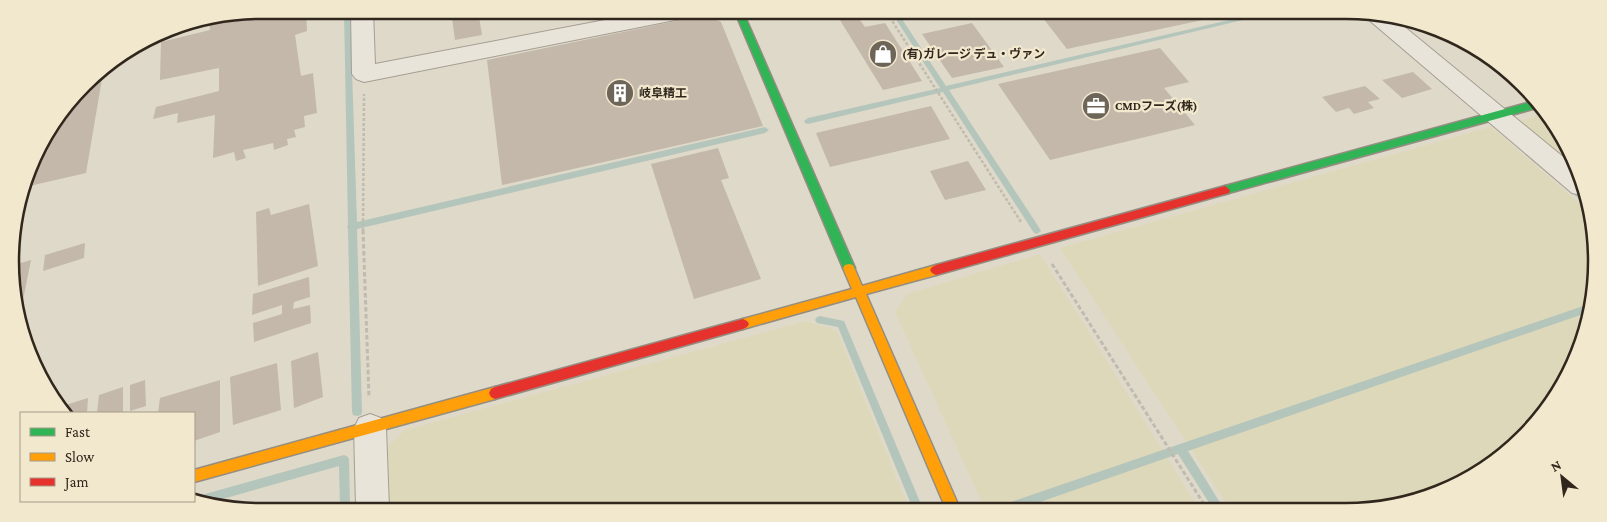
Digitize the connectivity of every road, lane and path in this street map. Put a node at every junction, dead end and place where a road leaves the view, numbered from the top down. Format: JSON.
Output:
{"nodes":[{"id":1,"x":362,"y":19,"type":"edge"},
{"id":2,"x":644,"y":19,"type":"edge"},
{"id":3,"x":742,"y":19,"type":"edge"},
{"id":4,"x":890,"y":19,"type":"edge"},
{"id":5,"x":1385,"y":22,"type":"edge"},
{"id":6,"x":364,"y":74,"type":"junction"},
{"id":7,"x":1531,"y":106,"type":"edge"},
{"id":8,"x":1497,"y":115,"type":"junction"},
{"id":9,"x":1574,"y":180,"type":"edge"},
{"id":10,"x":1037,"y":242,"type":"junction"},
{"id":11,"x":860,"y":291,"type":"junction"},
{"id":12,"x":370,"y":428,"type":"junction"},
{"id":13,"x":195,"y":476,"type":"edge"},
{"id":14,"x":373,"y":503,"type":"edge"},
{"id":15,"x":950,"y":503,"type":"edge"},
{"id":16,"x":1203,"y":503,"type":"edge"}],
"edges":[{"from":1,"to":6,"type":"street"},
{"from":2,"to":6,"type":"street"},
{"from":3,"to":11,"type":"street"},
{"from":4,"to":10,"type":"path"},
{"from":5,"to":8,"type":"street"},
{"from":6,"to":12,"type":"path"},
{"from":7,"to":8,"type":"street"},
{"from":8,"to":9,"type":"street"},
{"from":8,"to":10,"type":"street"},
{"from":10,"to":11,"type":"street"},
{"from":10,"to":16,"type":"path"},
{"from":11,"to":12,"type":"street"},
{"from":11,"to":15,"type":"street"},
{"from":12,"to":13,"type":"street"},
{"from":12,"to":14,"type":"street"}]}
